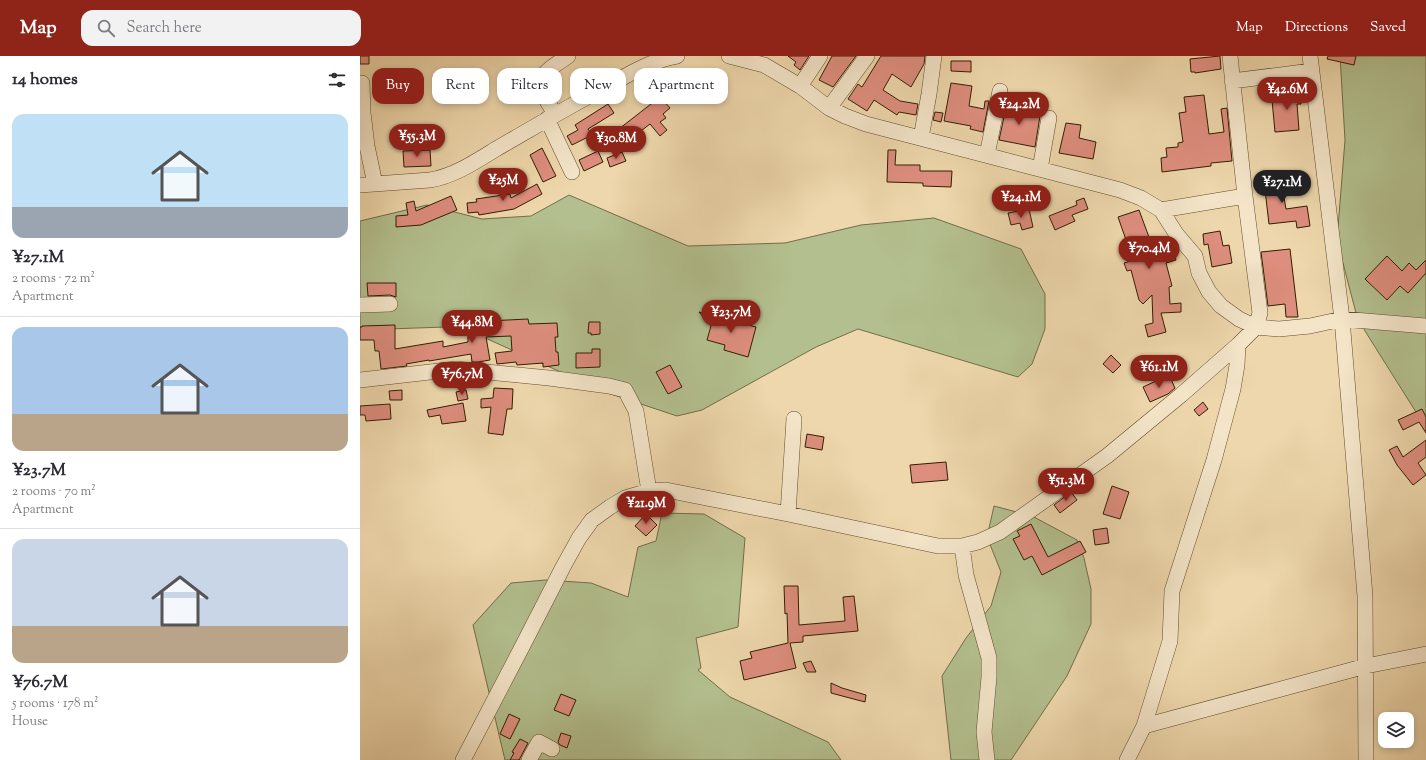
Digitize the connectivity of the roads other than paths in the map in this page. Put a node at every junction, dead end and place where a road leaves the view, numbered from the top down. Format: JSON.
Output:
{"nodes":[{"id":1,"x":568,"y":56,"type":"edge"},
{"id":2,"x":677,"y":56,"type":"edge"},
{"id":3,"x":729,"y":56,"type":"edge"},
{"id":4,"x":820,"y":56,"type":"edge"},
{"id":5,"x":867,"y":56,"type":"edge"},
{"id":6,"x":934,"y":56,"type":"edge"},
{"id":7,"x":1230,"y":56,"type":"edge"},
{"id":8,"x":1310,"y":56,"type":"edge"},
{"id":9,"x":1311,"y":71,"type":"junction"},
{"id":10,"x":1232,"y":81,"type":"junction"},
{"id":11,"x":362,"y":84,"type":"dead end"},
{"id":12,"x":800,"y":86,"type":"junction"},
{"id":13,"x":1000,"y":91,"type":"dead end"},
{"id":14,"x":829,"y":108,"type":"junction"},
{"id":15,"x":551,"y":117,"type":"junction"},
{"id":16,"x":1049,"y":118,"type":"dead end"},
{"id":17,"x":921,"y":138,"type":"junction"},
{"id":18,"x":987,"y":155,"type":"junction"},
{"id":19,"x":1040,"y":169,"type":"junction"},
{"id":20,"x":572,"y":172,"type":"dead end"},
{"id":21,"x":375,"y":184,"type":"junction"},
{"id":22,"x":360,"y":185,"type":"edge"},
{"id":23,"x":1245,"y":196,"type":"junction"},
{"id":24,"x":1160,"y":210,"type":"junction"},
{"id":25,"x":390,"y":304,"type":"dead end"},
{"id":26,"x":360,"y":305,"type":"edge"},
{"id":27,"x":1342,"y":319,"type":"junction"},
{"id":28,"x":1426,"y":326,"type":"edge"},
{"id":29,"x":1256,"y":327,"type":"junction"},
{"id":30,"x":1238,"y":345,"type":"junction"},
{"id":31,"x":360,"y":380,"type":"edge"},
{"id":32,"x":794,"y":419,"type":"dead end"},
{"id":33,"x":649,"y":491,"type":"junction"},
{"id":34,"x":788,"y":514,"type":"junction"},
{"id":35,"x":962,"y":546,"type":"junction"},
{"id":36,"x":1426,"y":654,"type":"edge"},
{"id":37,"x":1366,"y":666,"type":"junction"},
{"id":38,"x":1144,"y":726,"type":"junction"},
{"id":39,"x":552,"y":749,"type":"dead end"},
{"id":40,"x":463,"y":760,"type":"edge"},
{"id":41,"x":530,"y":760,"type":"edge"},
{"id":42,"x":987,"y":760,"type":"edge"},
{"id":43,"x":1127,"y":760,"type":"edge"},
{"id":44,"x":1366,"y":760,"type":"edge"}],
"edges":[{"from":1,"to":15,"type":"street"},
{"from":2,"to":15,"type":"street"},
{"from":3,"to":12,"type":"street"},
{"from":4,"to":12,"type":"street"},
{"from":5,"to":14,"type":"street"},
{"from":6,"to":17,"type":"street"},
{"from":7,"to":10,"type":"street"},
{"from":8,"to":9,"type":"street"},
{"from":9,"to":10,"type":"street"},
{"from":9,"to":27,"type":"street"},
{"from":10,"to":23,"type":"street"},
{"from":11,"to":21,"type":"street"},
{"from":12,"to":14,"type":"street"},
{"from":13,"to":18,"type":"street"},
{"from":14,"to":17,"type":"street"},
{"from":15,"to":20,"type":"street"},
{"from":15,"to":21,"type":"street"},
{"from":16,"to":19,"type":"street"},
{"from":17,"to":18,"type":"street"},
{"from":18,"to":19,"type":"street"},
{"from":19,"to":24,"type":"street"},
{"from":21,"to":22,"type":"street"},
{"from":23,"to":24,"type":"street"},
{"from":23,"to":29,"type":"street"},
{"from":24,"to":29,"type":"street"},
{"from":25,"to":26,"type":"street"},
{"from":27,"to":28,"type":"street"},
{"from":27,"to":29,"type":"street"},
{"from":27,"to":37,"type":"street"},
{"from":29,"to":30,"type":"street"},
{"from":30,"to":35,"type":"street"},
{"from":30,"to":38,"type":"street"},
{"from":31,"to":33,"type":"street"},
{"from":32,"to":34,"type":"street"},
{"from":33,"to":34,"type":"street"},
{"from":33,"to":40,"type":"street"},
{"from":34,"to":35,"type":"street"},
{"from":35,"to":42,"type":"street"},
{"from":36,"to":37,"type":"street"},
{"from":37,"to":38,"type":"street"},
{"from":37,"to":44,"type":"street"},
{"from":38,"to":43,"type":"street"},
{"from":39,"to":41,"type":"street"}]}
